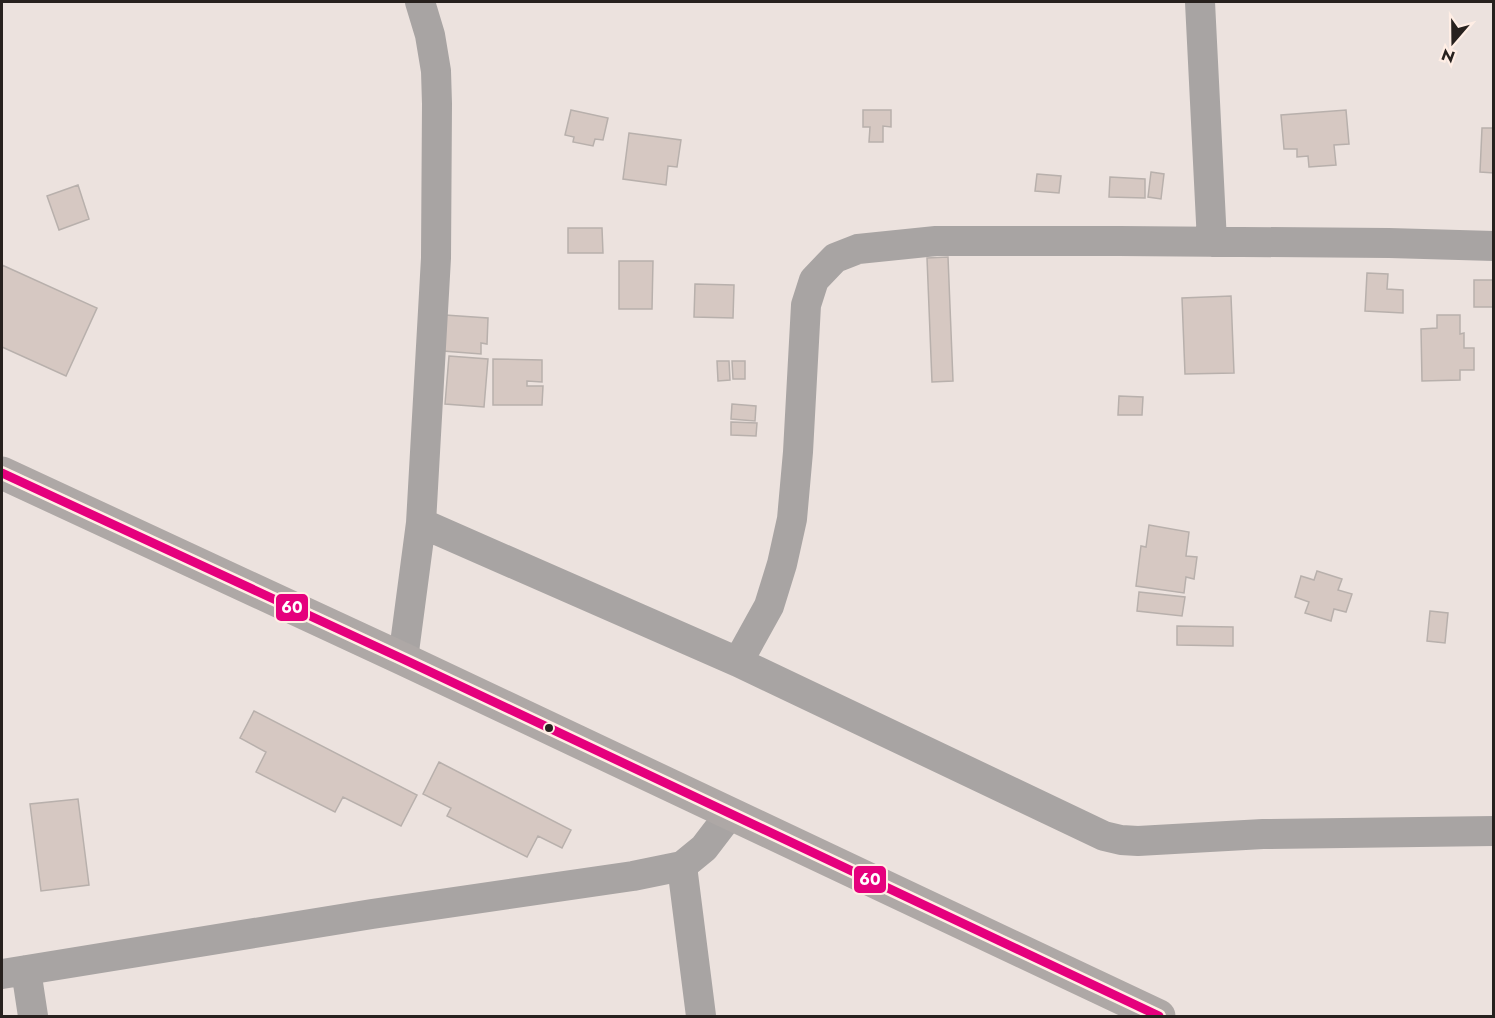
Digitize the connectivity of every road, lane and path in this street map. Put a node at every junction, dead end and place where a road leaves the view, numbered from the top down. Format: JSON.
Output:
{"nodes":[{"id":1,"x":420,"y":2,"type":"edge"},
{"id":2,"x":1200,"y":2,"type":"edge"},
{"id":3,"x":1212,"y":242,"type":"junction"},
{"id":4,"x":1494,"y":246,"type":"edge"},
{"id":5,"x":2,"y":473,"type":"edge"},
{"id":6,"x":421,"y":523,"type":"junction"},
{"id":7,"x":403,"y":659,"type":"junction"},
{"id":8,"x":738,"y":662,"type":"junction"},
{"id":9,"x":730,"y":814,"type":"junction"},
{"id":10,"x":1494,"y":831,"type":"edge"},
{"id":11,"x":682,"y":866,"type":"junction"},
{"id":12,"x":14,"y":972,"type":"edge"},
{"id":13,"x":33,"y":1017,"type":"edge"},
{"id":14,"x":701,"y":1017,"type":"edge"},
{"id":15,"x":1158,"y":1017,"type":"edge"}],
"edges":[{"from":1,"to":6,"type":"street"},
{"from":2,"to":3,"type":"street"},
{"from":3,"to":4,"type":"street"},
{"from":3,"to":8,"type":"street"},
{"from":5,"to":7,"type":"highway"},
{"from":6,"to":7,"type":"street"},
{"from":6,"to":8,"type":"street"},
{"from":7,"to":9,"type":"highway"},
{"from":8,"to":10,"type":"street"},
{"from":9,"to":11,"type":"street"},
{"from":9,"to":15,"type":"highway"},
{"from":11,"to":12,"type":"street"},
{"from":11,"to":14,"type":"street"},
{"from":12,"to":13,"type":"street"}]}
